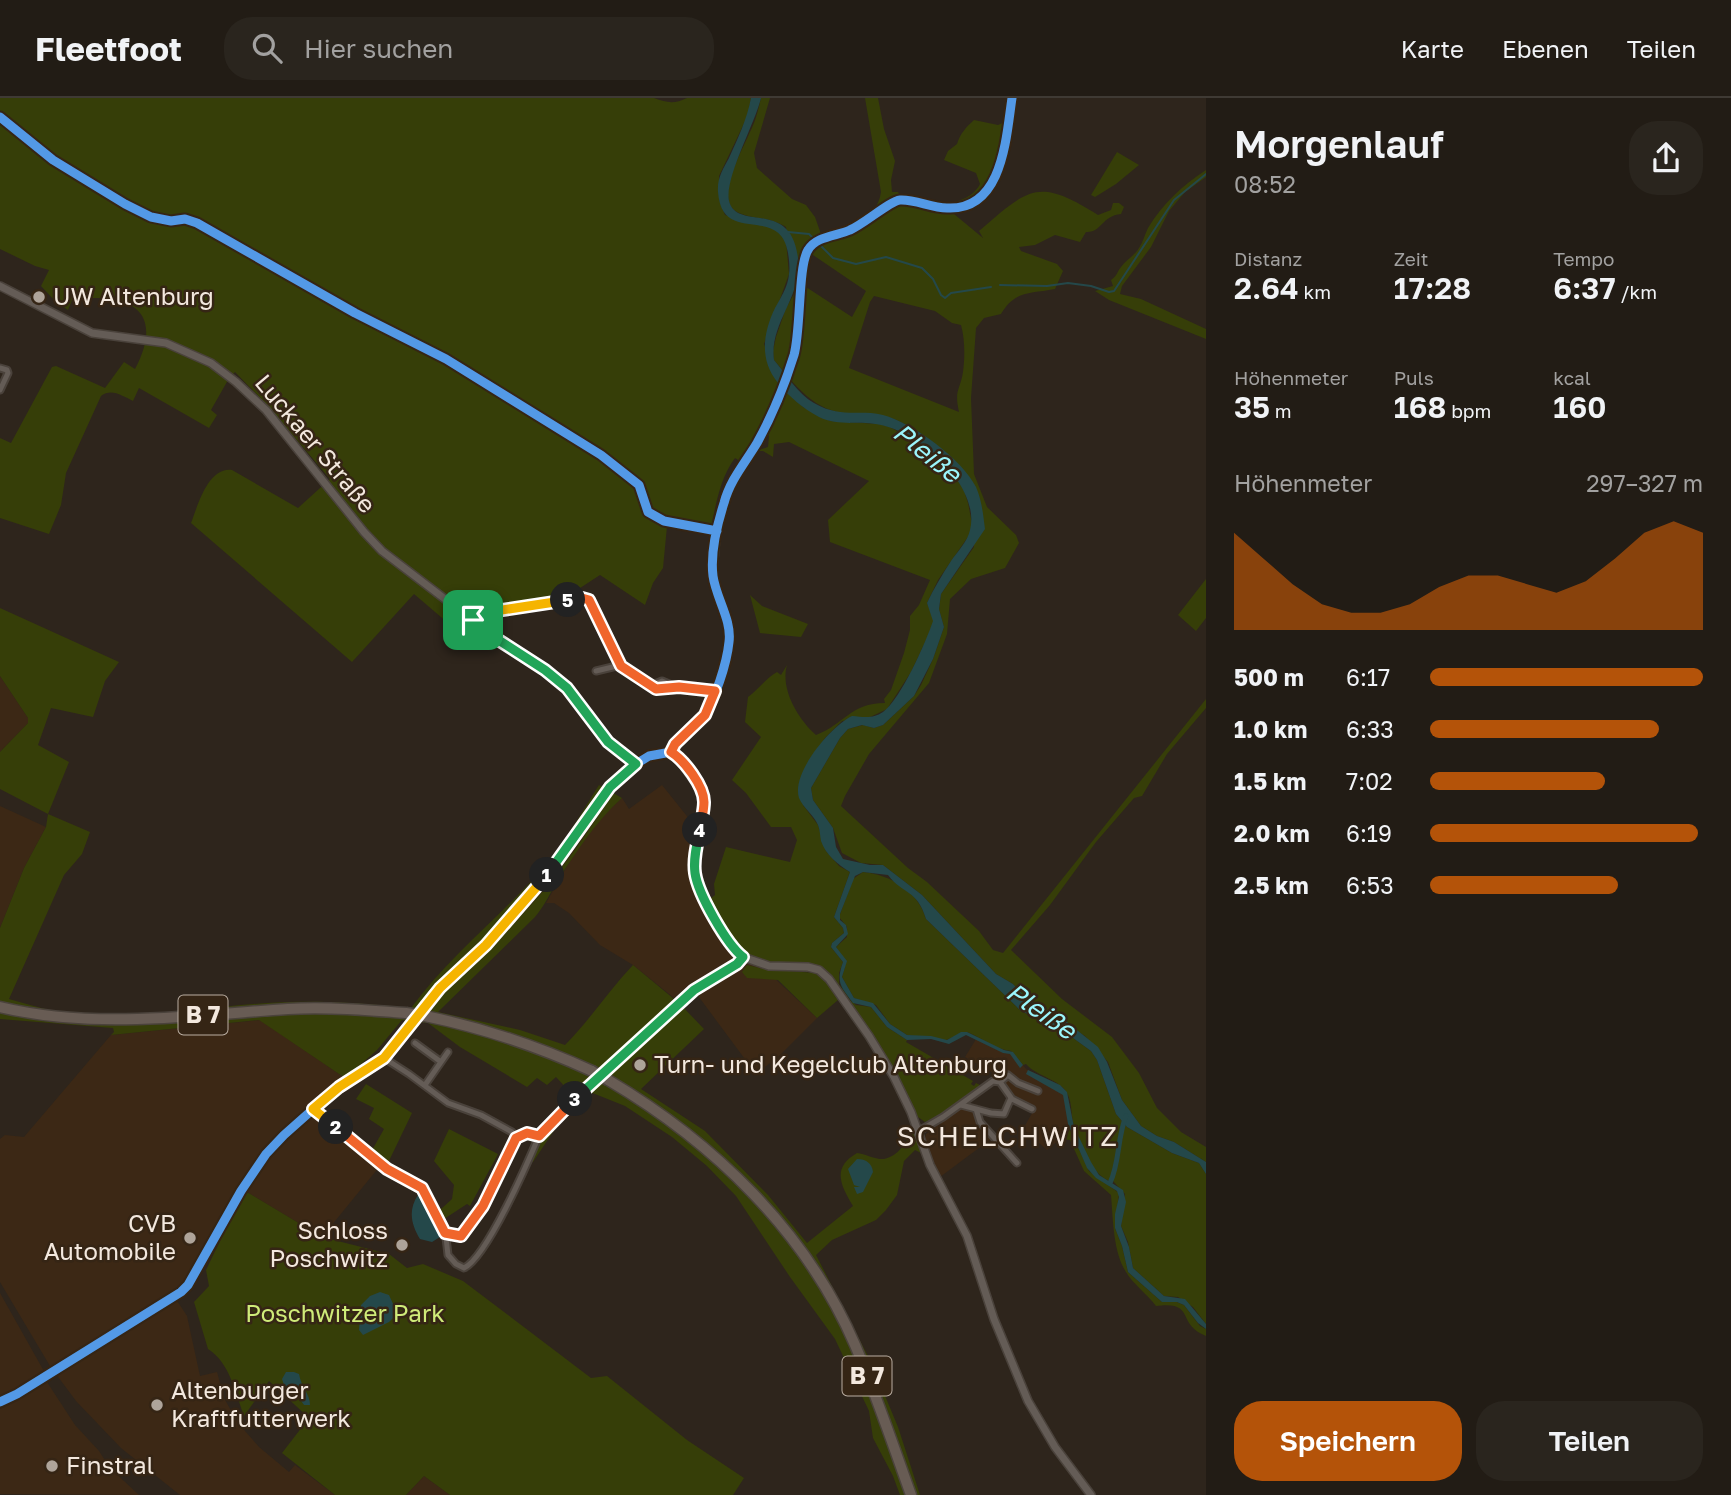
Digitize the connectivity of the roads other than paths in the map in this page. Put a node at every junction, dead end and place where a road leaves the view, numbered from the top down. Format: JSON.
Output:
{"nodes":[{"id":1,"x":804,"y":263,"type":"dead end"},
{"id":2,"x":0,"y":286,"type":"edge"},
{"id":3,"x":0,"y":368,"type":"edge"},
{"id":4,"x":0,"y":384,"type":"edge"},
{"id":5,"x":0,"y":390,"type":"edge"},
{"id":6,"x":470,"y":617,"type":"junction"},
{"id":7,"x":621,"y":665,"type":"junction"},
{"id":8,"x":596,"y":671,"type":"dead end"},
{"id":9,"x":715,"y":691,"type":"junction"},
{"id":10,"x":671,"y":752,"type":"junction"},
{"id":11,"x":636,"y":764,"type":"junction"},
{"id":12,"x":743,"y":957,"type":"junction"},
{"id":13,"x":0,"y":1007,"type":"edge"},
{"id":14,"x":415,"y":1043,"type":"dead end"},
{"id":15,"x":448,"y":1052,"type":"dead end"},
{"id":16,"x":384,"y":1058,"type":"junction"},
{"id":17,"x":441,"y":1062,"type":"junction"},
{"id":18,"x":1000,"y":1082,"type":"junction"},
{"id":19,"x":425,"y":1084,"type":"junction"},
{"id":20,"x":1038,"y":1091,"type":"dead end"},
{"id":21,"x":1010,"y":1098,"type":"junction"},
{"id":22,"x":961,"y":1105,"type":"junction"},
{"id":23,"x":313,"y":1109,"type":"junction"},
{"id":24,"x":976,"y":1109,"type":"junction"},
{"id":25,"x":1032,"y":1109,"type":"dead end"},
{"id":26,"x":919,"y":1131,"type":"junction"},
{"id":27,"x":539,"y":1136,"type":"junction"},
{"id":28,"x":516,"y":1138,"type":"junction"},
{"id":29,"x":1017,"y":1163,"type":"dead end"},
{"id":30,"x":445,"y":1233,"type":"junction"},
{"id":31,"x":0,"y":1402,"type":"edge"},
{"id":32,"x":911,"y":1495,"type":"edge"},
{"id":33,"x":1091,"y":1495,"type":"edge"}],
"edges":[{"from":1,"to":9,"type":"street"},
{"from":2,"to":6,"type":"street","name":"Luckaer Straße"},
{"from":3,"to":4,"type":"street"},
{"from":4,"to":5,"type":"street"},
{"from":6,"to":7,"type":"street"},
{"from":6,"to":11,"type":"street","name":"Luckaer Straße"},
{"from":7,"to":8,"type":"street"},
{"from":7,"to":9,"type":"street"},
{"from":9,"to":10,"type":"street"},
{"from":10,"to":11,"type":"street"},
{"from":10,"to":12,"type":"street"},
{"from":11,"to":16,"type":"street"},
{"from":12,"to":26,"type":"street"},
{"from":12,"to":27,"type":"street"},
{"from":13,"to":32,"type":"highway","number":"B 7","bridge":true},
{"from":14,"to":17,"type":"street"},
{"from":15,"to":17,"type":"street"},
{"from":16,"to":19,"type":"street"},
{"from":16,"to":23,"type":"street"},
{"from":17,"to":19,"type":"street"},
{"from":18,"to":20,"type":"street"},
{"from":18,"to":21,"type":"street"},
{"from":18,"to":22,"type":"street"},
{"from":19,"to":28,"type":"street"},
{"from":21,"to":24,"type":"street"},
{"from":21,"to":25,"type":"street"},
{"from":22,"to":24,"type":"street"},
{"from":22,"to":26,"type":"street"},
{"from":23,"to":30,"type":"street"},
{"from":23,"to":31,"type":"street"},
{"from":24,"to":29,"type":"street"},
{"from":26,"to":33,"type":"street"},
{"from":27,"to":28,"type":"street"},
{"from":27,"to":30,"type":"street"},
{"from":28,"to":30,"type":"street"}]}
